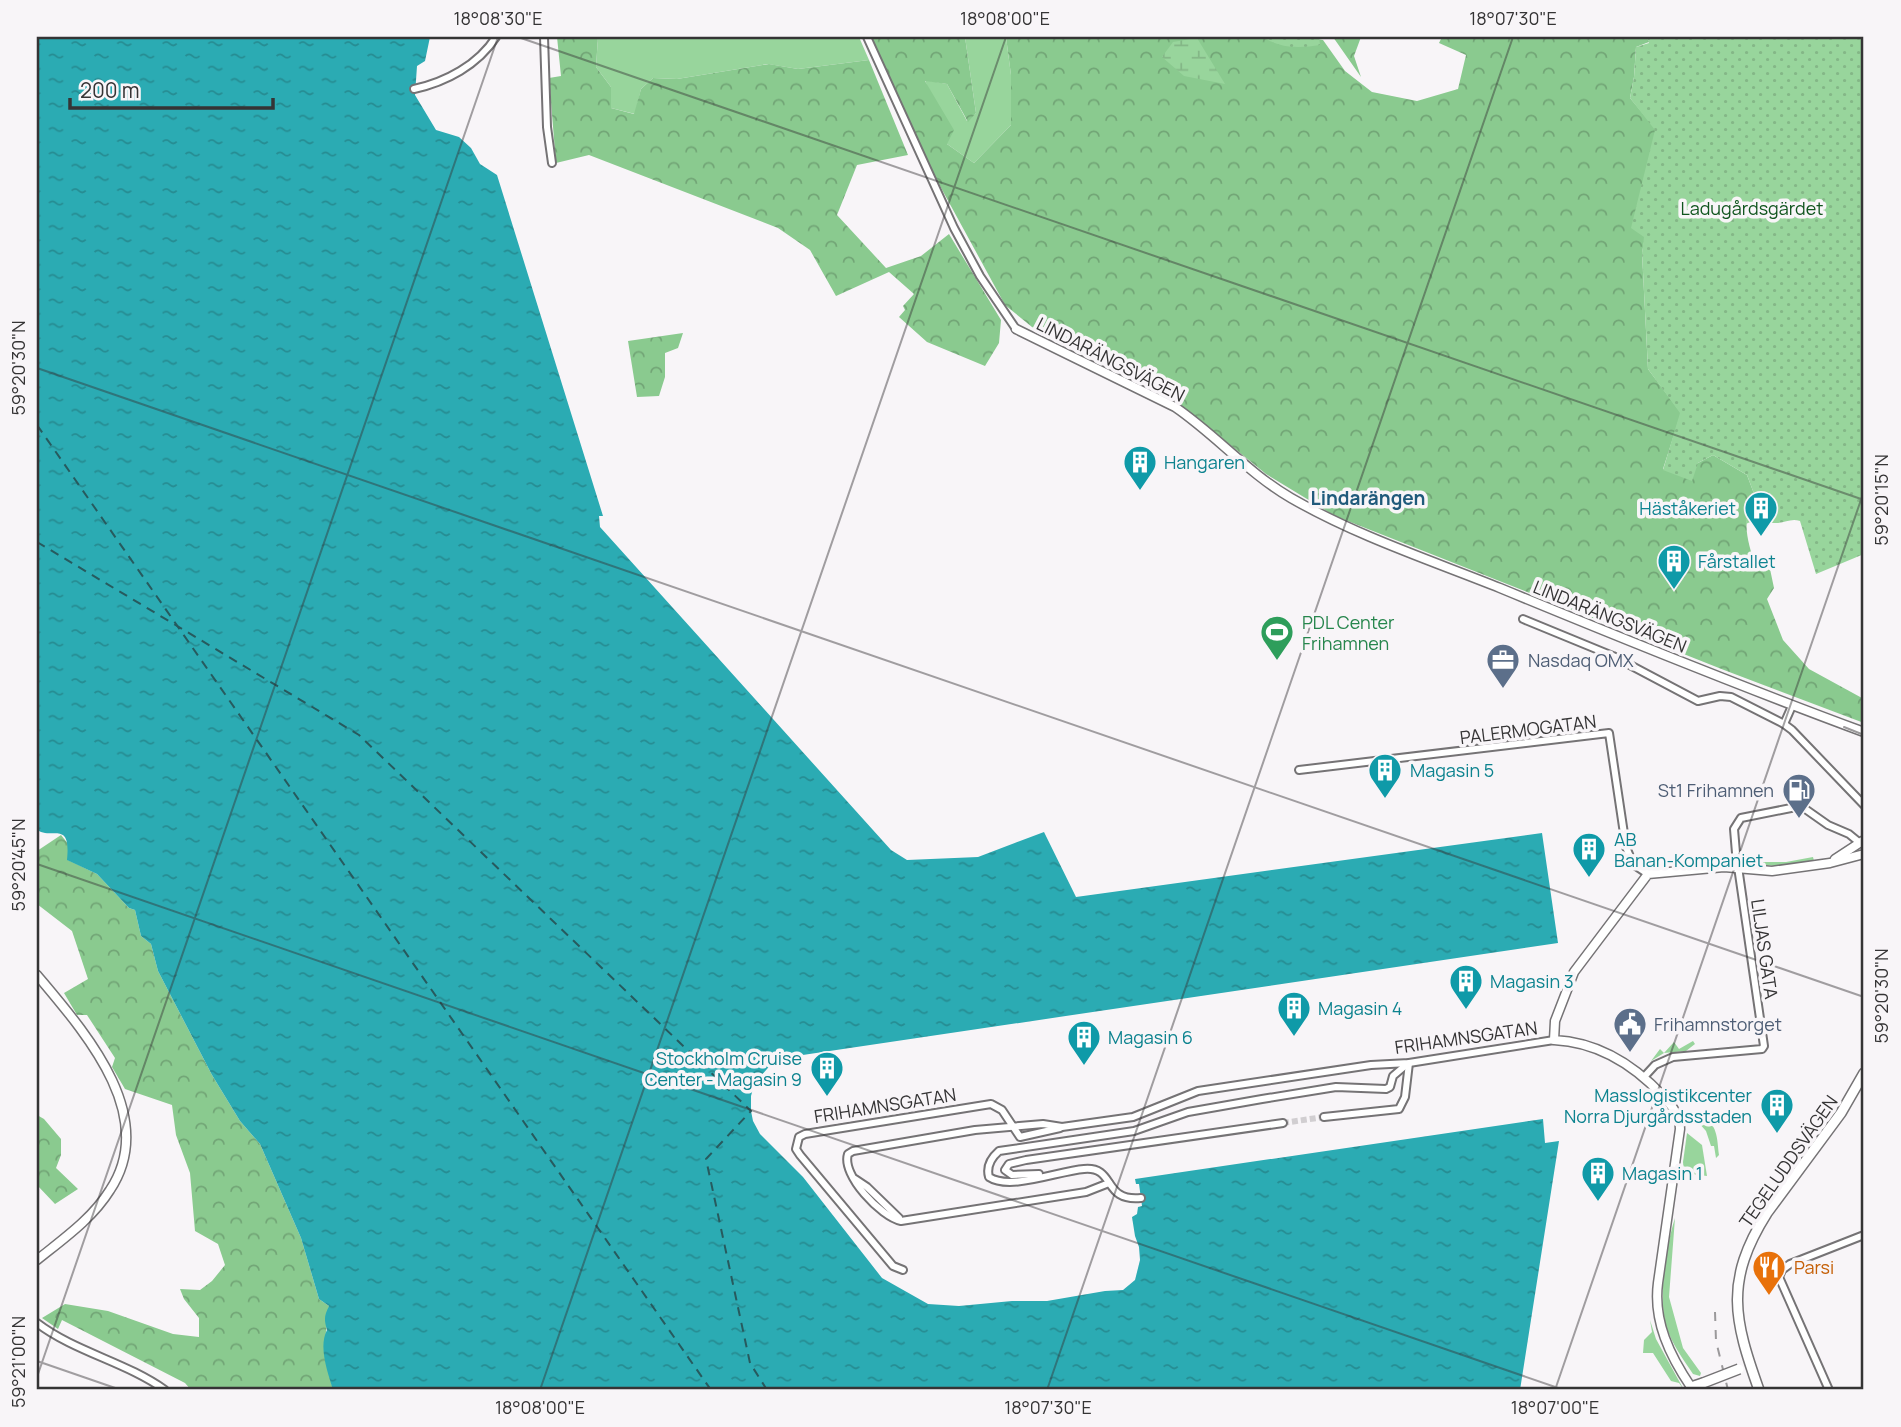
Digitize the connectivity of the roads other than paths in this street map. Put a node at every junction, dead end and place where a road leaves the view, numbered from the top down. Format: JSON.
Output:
{"nodes":[{"id":1,"x":496,"y":37,"type":"edge"},
{"id":2,"x":544,"y":37,"type":"edge"},
{"id":3,"x":867,"y":37,"type":"edge"},
{"id":4,"x":414,"y":89,"type":"dead end"},
{"id":5,"x":552,"y":163,"type":"dead end"},
{"id":6,"x":1016,"y":329,"type":"joint"},
{"id":7,"x":1523,"y":619,"type":"dead end"},
{"id":8,"x":1792,"y":706,"type":"junction"},
{"id":9,"x":1784,"y":724,"type":"junction"},
{"id":10,"x":1864,"y":732,"type":"edge"},
{"id":11,"x":1299,"y":770,"type":"dead end"},
{"id":12,"x":1864,"y":805,"type":"edge"},
{"id":13,"x":1863,"y":842,"type":"edge"},
{"id":14,"x":1864,"y":854,"type":"edge"},
{"id":15,"x":1830,"y":863,"type":"junction"},
{"id":16,"x":1740,"y":868,"type":"junction"},
{"id":17,"x":1648,"y":874,"type":"junction"},
{"id":18,"x":37,"y":975,"type":"edge"},
{"id":19,"x":1553,"y":1040,"type":"junction"},
{"id":20,"x":1409,"y":1063,"type":"junction"},
{"id":21,"x":1864,"y":1073,"type":"edge"},
{"id":22,"x":1644,"y":1077,"type":"junction"},
{"id":23,"x":1324,"y":1117,"type":"tunnel mouth"},
{"id":24,"x":1283,"y":1123,"type":"tunnel mouth"},
{"id":25,"x":1062,"y":1127,"type":"junction"},
{"id":26,"x":1014,"y":1128,"type":"junction"},
{"id":27,"x":1048,"y":1174,"type":"junction"},
{"id":28,"x":1109,"y":1183,"type":"junction"},
{"id":29,"x":1141,"y":1198,"type":"dead end"},
{"id":30,"x":1864,"y":1235,"type":"edge"},
{"id":31,"x":37,"y":1260,"type":"edge"},
{"id":32,"x":903,"y":1270,"type":"dead end"},
{"id":33,"x":37,"y":1323,"type":"edge"},
{"id":34,"x":1750,"y":1365,"type":"junction"},
{"id":35,"x":1692,"y":1389,"type":"edge"},
{"id":36,"x":165,"y":1390,"type":"edge"},
{"id":37,"x":1759,"y":1390,"type":"edge"},
{"id":38,"x":1829,"y":1390,"type":"edge"}],
"edges":[{"from":1,"to":4,"type":"street"},
{"from":2,"to":5,"type":"street"},
{"from":3,"to":6,"type":"street","name":"LINDARÄNGSVÄGEN"},
{"from":6,"to":8,"type":"street","name":"LINDARÄNGSVÄGEN"},
{"from":7,"to":9,"type":"street"},
{"from":8,"to":9,"type":"street"},
{"from":8,"to":10,"type":"street","name":"LINDARÄNGSVÄGEN"},
{"from":9,"to":12,"type":"street"},
{"from":11,"to":17,"type":"street","name":"PALERMOGATAN"},
{"from":13,"to":15,"type":"street"},
{"from":13,"to":16,"type":"street","name":"LILJAS GATA"},
{"from":14,"to":15,"type":"street"},
{"from":15,"to":16,"type":"street"},
{"from":16,"to":17,"type":"street"},
{"from":16,"to":22,"type":"street","name":"LILJAS GATA"},
{"from":17,"to":19,"type":"street","name":"FRIHAMNSGATAN"},
{"from":18,"to":31,"type":"street"},
{"from":19,"to":20,"type":"street","name":"FRIHAMNSGATAN"},
{"from":19,"to":22,"type":"street"},
{"from":20,"to":23,"type":"street"},
{"from":20,"to":25,"type":"street","name":"FRIHAMNSGATAN"},
{"from":20,"to":27,"type":"street"},
{"from":21,"to":34,"type":"main road","name":"TEGELUDDSVÄGEN"},
{"from":22,"to":35,"type":"street"},
{"from":24,"to":27,"type":"street"},
{"from":25,"to":26,"type":"street","name":"FRIHAMNSGATAN"},
{"from":25,"to":26,"type":"street","name":"FRIHAMNSGATAN"},
{"from":26,"to":28,"type":"street","name":"FRIHAMNSGATAN"},
{"from":26,"to":32,"type":"street","name":"FRIHAMNSGATAN"},
{"from":27,"to":28,"type":"street"},
{"from":28,"to":29,"type":"street"},
{"from":30,"to":38,"type":"street"},
{"from":33,"to":36,"type":"street"},
{"from":34,"to":35,"type":"main road","bridge":true},
{"from":34,"to":37,"type":"main road","name":"TEGELUDDSVÄGEN"}]}
